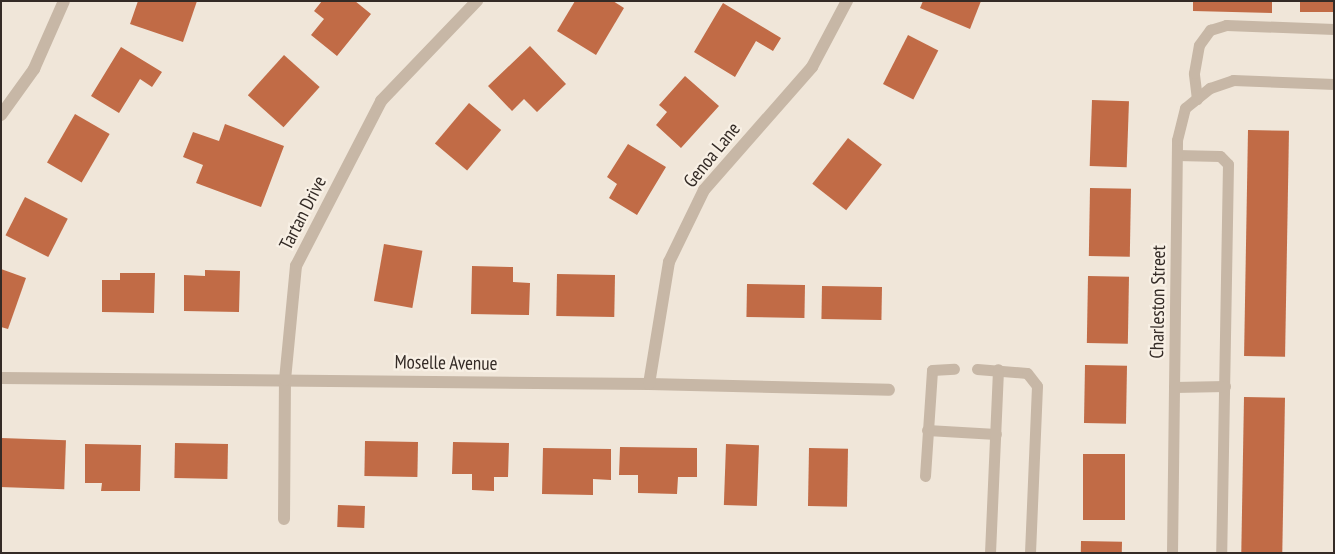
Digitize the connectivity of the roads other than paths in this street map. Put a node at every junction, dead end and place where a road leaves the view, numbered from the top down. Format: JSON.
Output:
{"nodes":[{"id":1,"x":64,"y":1,"type":"edge"},
{"id":2,"x":477,"y":1,"type":"edge"},
{"id":3,"x":847,"y":1,"type":"edge"},
{"id":4,"x":1334,"y":29,"type":"edge"},
{"id":5,"x":1334,"y":84,"type":"edge"},
{"id":6,"x":1196,"y":99,"type":"junction"},
{"id":7,"x":1,"y":115,"type":"edge"},
{"id":8,"x":1177,"y":155,"type":"junction"},
{"id":9,"x":954,"y":369,"type":"dead end"},
{"id":10,"x":977,"y":369,"type":"dead end"},
{"id":11,"x":998,"y":369,"type":"junction"},
{"id":12,"x":1,"y":378,"type":"edge"},
{"id":13,"x":285,"y":380,"type":"junction"},
{"id":14,"x":649,"y":384,"type":"junction"},
{"id":15,"x":1226,"y":386,"type":"junction"},
{"id":16,"x":1174,"y":387,"type":"junction"},
{"id":17,"x":889,"y":390,"type":"dead end"},
{"id":18,"x":927,"y":430,"type":"junction"},
{"id":19,"x":996,"y":434,"type":"junction"},
{"id":20,"x":925,"y":476,"type":"dead end"},
{"id":21,"x":284,"y":519,"type":"dead end"},
{"id":22,"x":990,"y":553,"type":"edge"},
{"id":23,"x":1030,"y":553,"type":"edge"},
{"id":24,"x":1172,"y":553,"type":"edge"},
{"id":25,"x":1221,"y":553,"type":"edge"}],
"edges":[{"from":1,"to":7,"type":"street"},
{"from":2,"to":13,"type":"street","name":"Tartan Drive"},
{"from":3,"to":14,"type":"street","name":"Genoa Lane"},
{"from":4,"to":6,"type":"lane"},
{"from":5,"to":6,"type":"lane","name":"Charleston Street"},
{"from":6,"to":8,"type":"lane","name":"Charleston Street"},
{"from":8,"to":15,"type":"lane"},
{"from":8,"to":16,"type":"lane","name":"Charleston Street"},
{"from":9,"to":18,"type":"lane"},
{"from":10,"to":11,"type":"lane"},
{"from":11,"to":19,"type":"lane"},
{"from":11,"to":23,"type":"lane"},
{"from":12,"to":13,"type":"street","name":"Moselle Avenue"},
{"from":13,"to":14,"type":"street","name":"Moselle Avenue"},
{"from":13,"to":21,"type":"street","name":"Tartan Drive"},
{"from":14,"to":17,"type":"street","name":"Moselle Avenue"},
{"from":15,"to":16,"type":"lane"},
{"from":15,"to":25,"type":"lane"},
{"from":16,"to":24,"type":"lane","name":"Charleston Street"},
{"from":18,"to":19,"type":"lane"},
{"from":18,"to":20,"type":"lane"},
{"from":19,"to":22,"type":"lane"}]}
